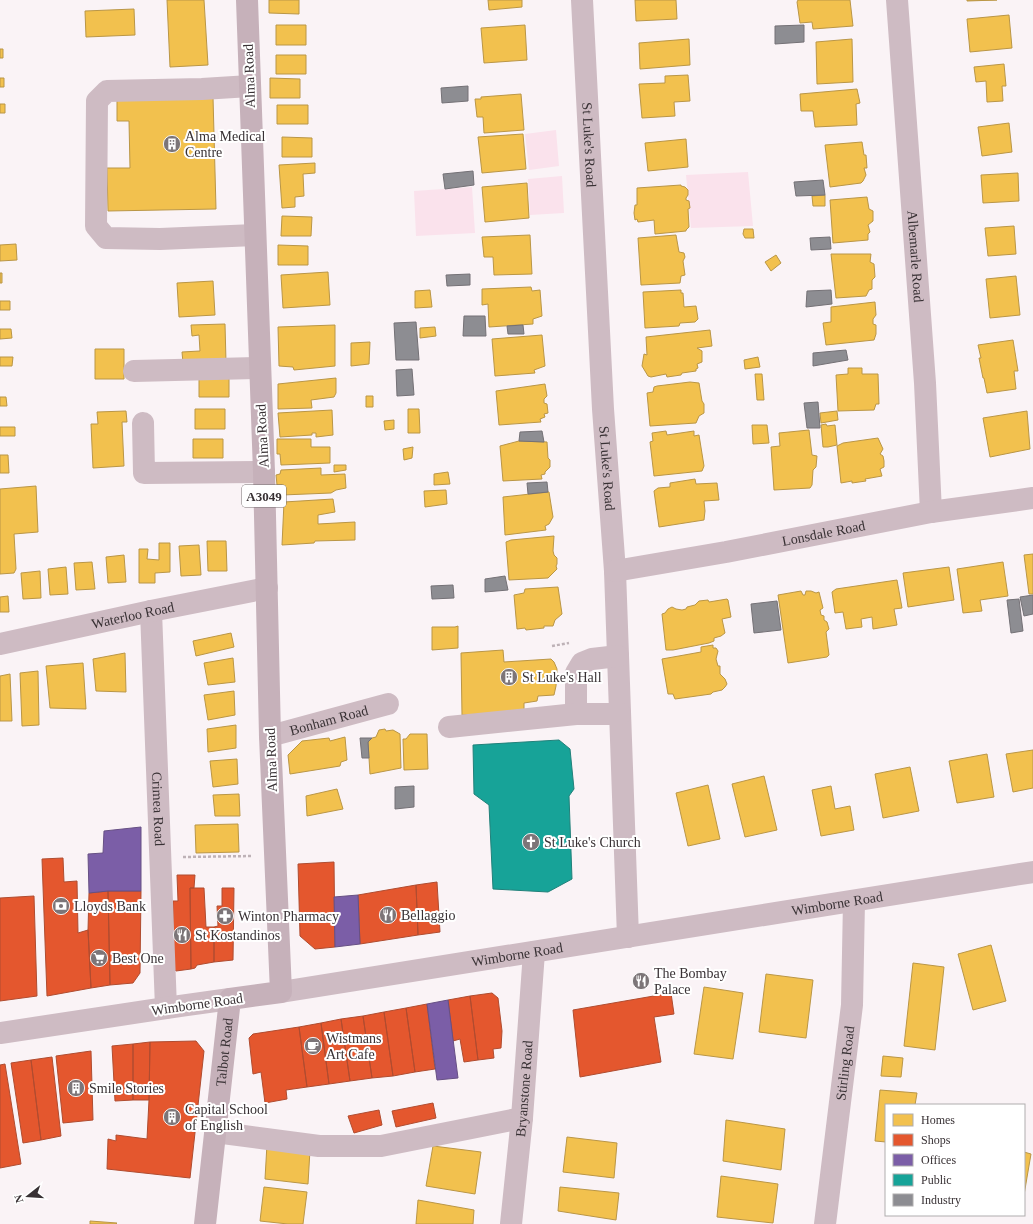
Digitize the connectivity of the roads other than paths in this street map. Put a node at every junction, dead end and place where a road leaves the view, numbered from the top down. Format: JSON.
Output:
{"nodes":[{"id":1,"x":247,"y":0,"type":"edge"},
{"id":2,"x":582,"y":0,"type":"edge"},
{"id":3,"x":897,"y":0,"type":"edge"},
{"id":4,"x":250,"y":86,"type":"junction"},
{"id":5,"x":254,"y":235,"type":"junction"},
{"id":6,"x":259,"y":368,"type":"junction"},
{"id":7,"x":134,"y":371,"type":"dead end"},
{"id":8,"x":143,"y":424,"type":"dead end"},
{"id":9,"x":264,"y":472,"type":"junction"},
{"id":10,"x":1033,"y":498,"type":"edge"},
{"id":11,"x":931,"y":512,"type":"junction"},
{"id":12,"x":615,"y":571,"type":"junction"},
{"id":13,"x":267,"y":588,"type":"junction"},
{"id":14,"x":151,"y":611,"type":"junction"},
{"id":15,"x":0,"y":644,"type":"edge"},
{"id":16,"x":618,"y":656,"type":"junction"},
{"id":17,"x":388,"y":704,"type":"dead end"},
{"id":18,"x":576,"y":714,"type":"junction"},
{"id":19,"x":620,"y":714,"type":"junction"},
{"id":20,"x":449,"y":727,"type":"dead end"},
{"id":21,"x":270,"y":736,"type":"junction"},
{"id":22,"x":1033,"y":872,"type":"edge"},
{"id":23,"x":854,"y":901,"type":"junction"},
{"id":24,"x":628,"y":937,"type":"junction"},
{"id":25,"x":534,"y":952,"type":"junction"},
{"id":26,"x":281,"y":992,"type":"junction"},
{"id":27,"x":230,"y":999,"type":"junction"},
{"id":28,"x":166,"y":1008,"type":"junction"},
{"id":29,"x":0,"y":1033,"type":"edge"},
{"id":30,"x":522,"y":1118,"type":"junction"},
{"id":31,"x":215,"y":1132,"type":"junction"},
{"id":32,"x":205,"y":1224,"type":"edge"},
{"id":33,"x":511,"y":1224,"type":"edge"},
{"id":34,"x":825,"y":1224,"type":"edge"}],
"edges":[{"from":1,"to":4,"type":"main road","name":"Alma Road","number":"A3049"},
{"from":2,"to":12,"type":"street","name":"St Luke's Road"},
{"from":3,"to":11,"type":"street","name":"Albemarle Road"},
{"from":4,"to":5,"type":"main road","name":"Alma Road","number":"A3049"},
{"from":4,"to":5,"type":"street"},
{"from":5,"to":6,"type":"main road","name":"Alma Road","number":"A3049"},
{"from":6,"to":7,"type":"street"},
{"from":6,"to":9,"type":"main road","name":"Alma Road","number":"A3049"},
{"from":8,"to":9,"type":"street"},
{"from":9,"to":13,"type":"main road","name":"Alma Road","number":"A3049"},
{"from":10,"to":11,"type":"street","name":"Lonsdale Road"},
{"from":11,"to":12,"type":"street","name":"Lonsdale Road"},
{"from":12,"to":16,"type":"street","name":"St Luke's Road"},
{"from":13,"to":14,"type":"street","name":"Waterloo Road"},
{"from":13,"to":21,"type":"main road","name":"Alma Road","number":"A3049"},
{"from":14,"to":15,"type":"street","name":"Waterloo Road"},
{"from":14,"to":28,"type":"street","name":"Crimea Road"},
{"from":16,"to":18,"type":"street"},
{"from":16,"to":19,"type":"street","name":"St Luke's Road"},
{"from":17,"to":21,"type":"street","name":"Bonham Road"},
{"from":18,"to":19,"type":"street"},
{"from":18,"to":20,"type":"street"},
{"from":19,"to":24,"type":"street","name":"St Luke's Road"},
{"from":21,"to":26,"type":"main road","name":"Alma Road","number":"A3049"},
{"from":22,"to":23,"type":"street","name":"Wimborne Road"},
{"from":23,"to":24,"type":"street","name":"Wimborne Road"},
{"from":23,"to":34,"type":"street","name":"Stirling Road"},
{"from":24,"to":25,"type":"street","name":"Wimborne Road"},
{"from":25,"to":26,"type":"street","name":"Wimborne Road"},
{"from":25,"to":30,"type":"street","name":"Bryanstone Road"},
{"from":26,"to":27,"type":"main road","name":"Wimborne Road"},
{"from":27,"to":28,"type":"street","name":"Wimborne Road"},
{"from":27,"to":31,"type":"main road","name":"Talbot Road"},
{"from":28,"to":29,"type":"street","name":"Wimborne Road"},
{"from":30,"to":31,"type":"street"},
{"from":30,"to":33,"type":"street","name":"Bryanstone Road"},
{"from":31,"to":32,"type":"main road","name":"Talbot Road"}]}
